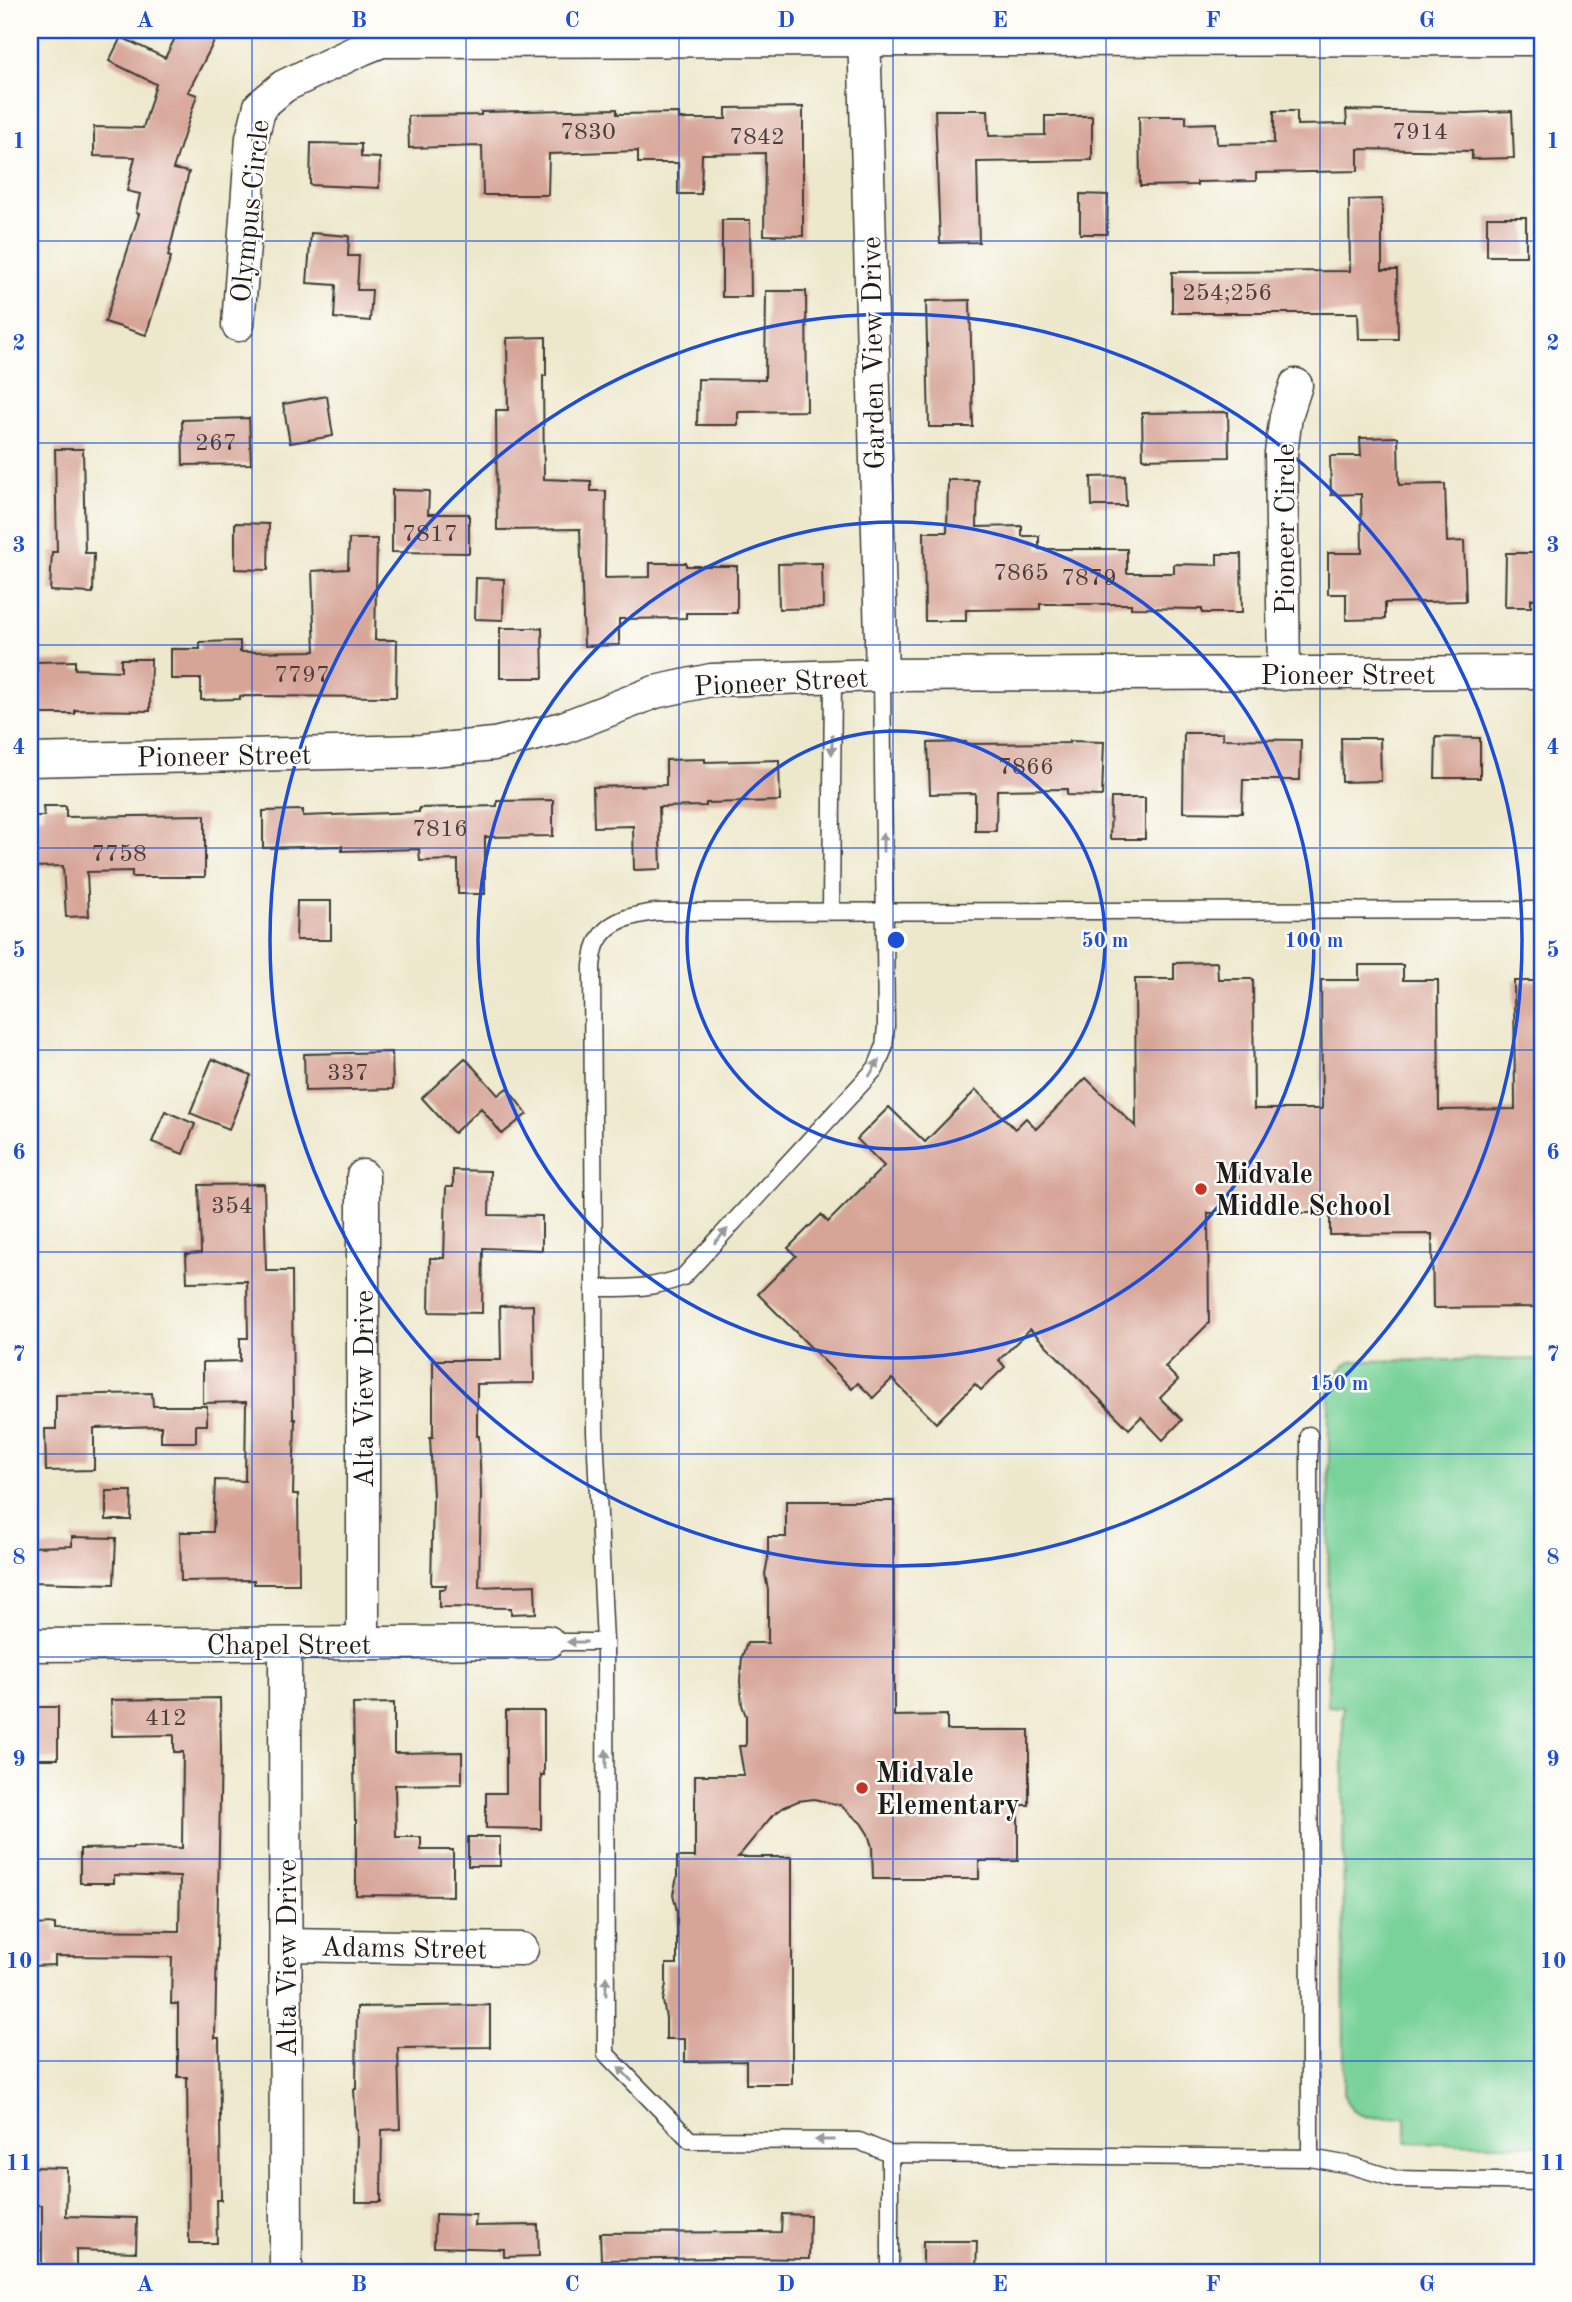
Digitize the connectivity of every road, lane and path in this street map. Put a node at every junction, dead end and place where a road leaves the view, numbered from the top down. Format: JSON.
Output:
{"nodes":[{"id":1,"x":420,"y":35,"type":"edge"},
{"id":2,"x":864,"y":35,"type":"edge"},
{"id":3,"x":1542,"y":39,"type":"edge"},
{"id":4,"x":238,"y":325,"type":"dead end"},
{"id":5,"x":1296,"y":385,"type":"dead end"},
{"id":6,"x":1542,"y":672,"type":"edge"},
{"id":7,"x":1284,"y":674,"type":"junction"},
{"id":8,"x":882,"y":676,"type":"junction"},
{"id":9,"x":833,"y":677,"type":"junction"},
{"id":10,"x":30,"y":760,"type":"edge"},
{"id":11,"x":831,"y":910,"type":"junction"},
{"id":12,"x":884,"y":910,"type":"junction"},
{"id":13,"x":1542,"y":910,"type":"edge"},
{"id":14,"x":363,"y":1176,"type":"dead end"},
{"id":15,"x":594,"y":1287,"type":"junction"},
{"id":16,"x":1309,"y":1435,"type":"dead end"},
{"id":17,"x":548,"y":1642,"type":"joint"},
{"id":18,"x":606,"y":1642,"type":"junction"},
{"id":19,"x":363,"y":1643,"type":"junction"},
{"id":20,"x":285,"y":1644,"type":"junction"},
{"id":21,"x":30,"y":1645,"type":"edge"},
{"id":22,"x":286,"y":1944,"type":"junction"},
{"id":23,"x":523,"y":1949,"type":"dead end"},
{"id":24,"x":890,"y":2154,"type":"junction"},
{"id":25,"x":1310,"y":2158,"type":"junction"},
{"id":26,"x":1542,"y":2182,"type":"edge"},
{"id":27,"x":286,"y":2272,"type":"edge"},
{"id":28,"x":890,"y":2272,"type":"edge"}],
"edges":[{"from":1,"to":2,"type":"street","name":"Olympus Circle"},
{"from":1,"to":4,"type":"street","name":"Olympus Circle"},
{"from":2,"to":3,"type":"street","name":"Olympus Circle"},
{"from":2,"to":8,"type":"street","name":"Garden View Drive"},
{"from":5,"to":7,"type":"street","name":"Pioneer Circle"},
{"from":6,"to":7,"type":"street","name":"Pioneer Street"},
{"from":7,"to":8,"type":"street","name":"Pioneer Street"},
{"from":8,"to":9,"type":"street","name":"Pioneer Street"},
{"from":12,"to":8,"type":"lane","one_way":true},
{"from":9,"to":10,"type":"street","name":"Pioneer Street"},
{"from":9,"to":11,"type":"lane","one_way":true},
{"from":11,"to":12,"type":"lane"},
{"from":11,"to":15,"type":"lane"},
{"from":12,"to":13,"type":"lane"},
{"from":15,"to":12,"type":"lane","one_way":true},
{"from":14,"to":19,"type":"street","name":"Alta View Drive"},
{"from":15,"to":18,"type":"lane"},
{"from":16,"to":25,"type":"lane"},
{"from":18,"to":17,"type":"lane","one_way":true},
{"from":17,"to":19,"type":"street","name":"Chapel Street"},
{"from":24,"to":18,"type":"lane","one_way":true},
{"from":19,"to":20,"type":"street","name":"Chapel Street"},
{"from":20,"to":21,"type":"street","name":"Chapel Street"},
{"from":20,"to":22,"type":"street","name":"Alta View Drive"},
{"from":22,"to":23,"type":"street","name":"Adams Street"},
{"from":22,"to":27,"type":"street","name":"Alta View Drive"},
{"from":24,"to":25,"type":"lane"},
{"from":24,"to":28,"type":"lane"},
{"from":25,"to":26,"type":"lane"}]}
